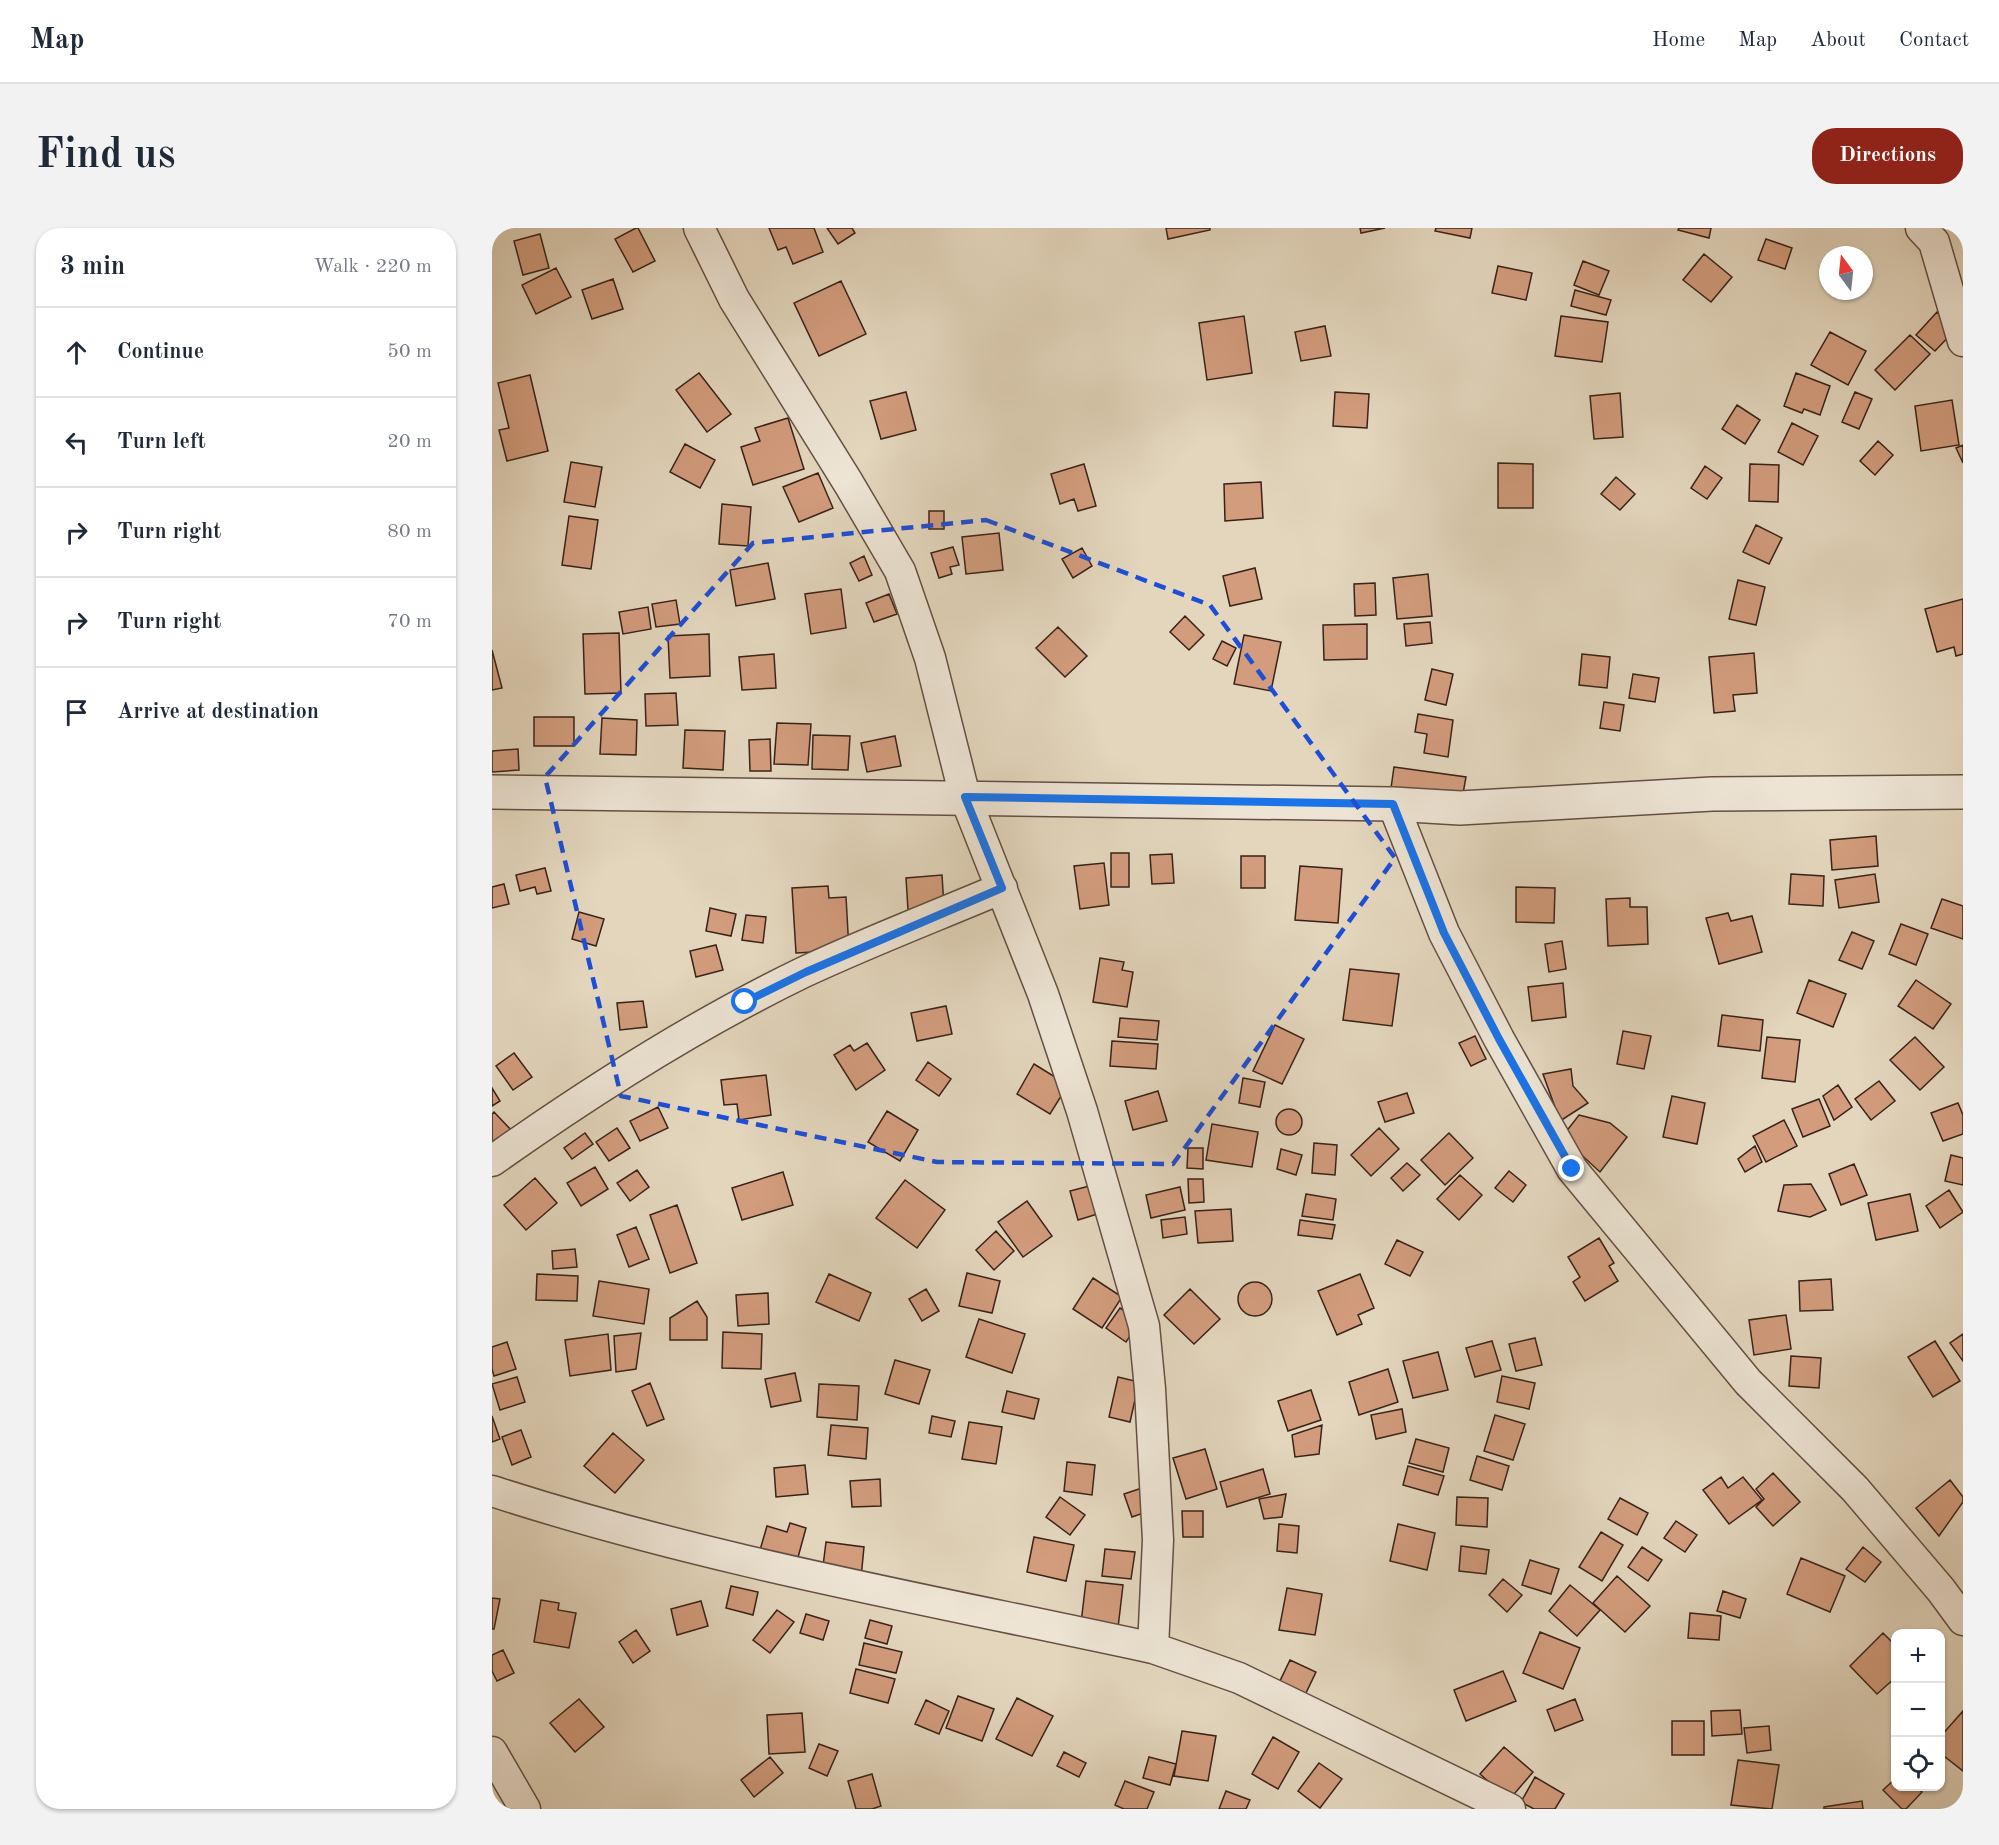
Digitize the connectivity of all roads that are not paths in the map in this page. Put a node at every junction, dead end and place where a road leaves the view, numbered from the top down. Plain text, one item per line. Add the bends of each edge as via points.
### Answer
1 (699, 228) edge
2 (1921, 228) edge
3 (1963, 341) edge
4 (492, 792) edge
5 (1963, 792) edge
6 (965, 797) junction
7 (1393, 804) junction
8 (1002, 888) junction
9 (492, 1161) edge
10 (492, 1491) edge
11 (1963, 1620) edge
12 (1153, 1648) junction
13 (492, 1752) edge
14 (525, 1809) edge
15 (1510, 1809) edge

1 - 6 street via 734,299 900,571 930,658
2 - 3 street via 1934,242
4 - 6 street
5 - 7 street via 1712,794 1460,808
6 - 7 street
6 - 8 street
7 - 11 street via 1444,933 1572,1169 1748,1382 1855,1489
8 - 9 street via 745,1002 565,1110
8 - 12 street via 1078,1100 1144,1326 1158,1540
10 - 12 street via 569,1516 796,1574
12 - 15 street via 1239,1678
13 - 14 street

